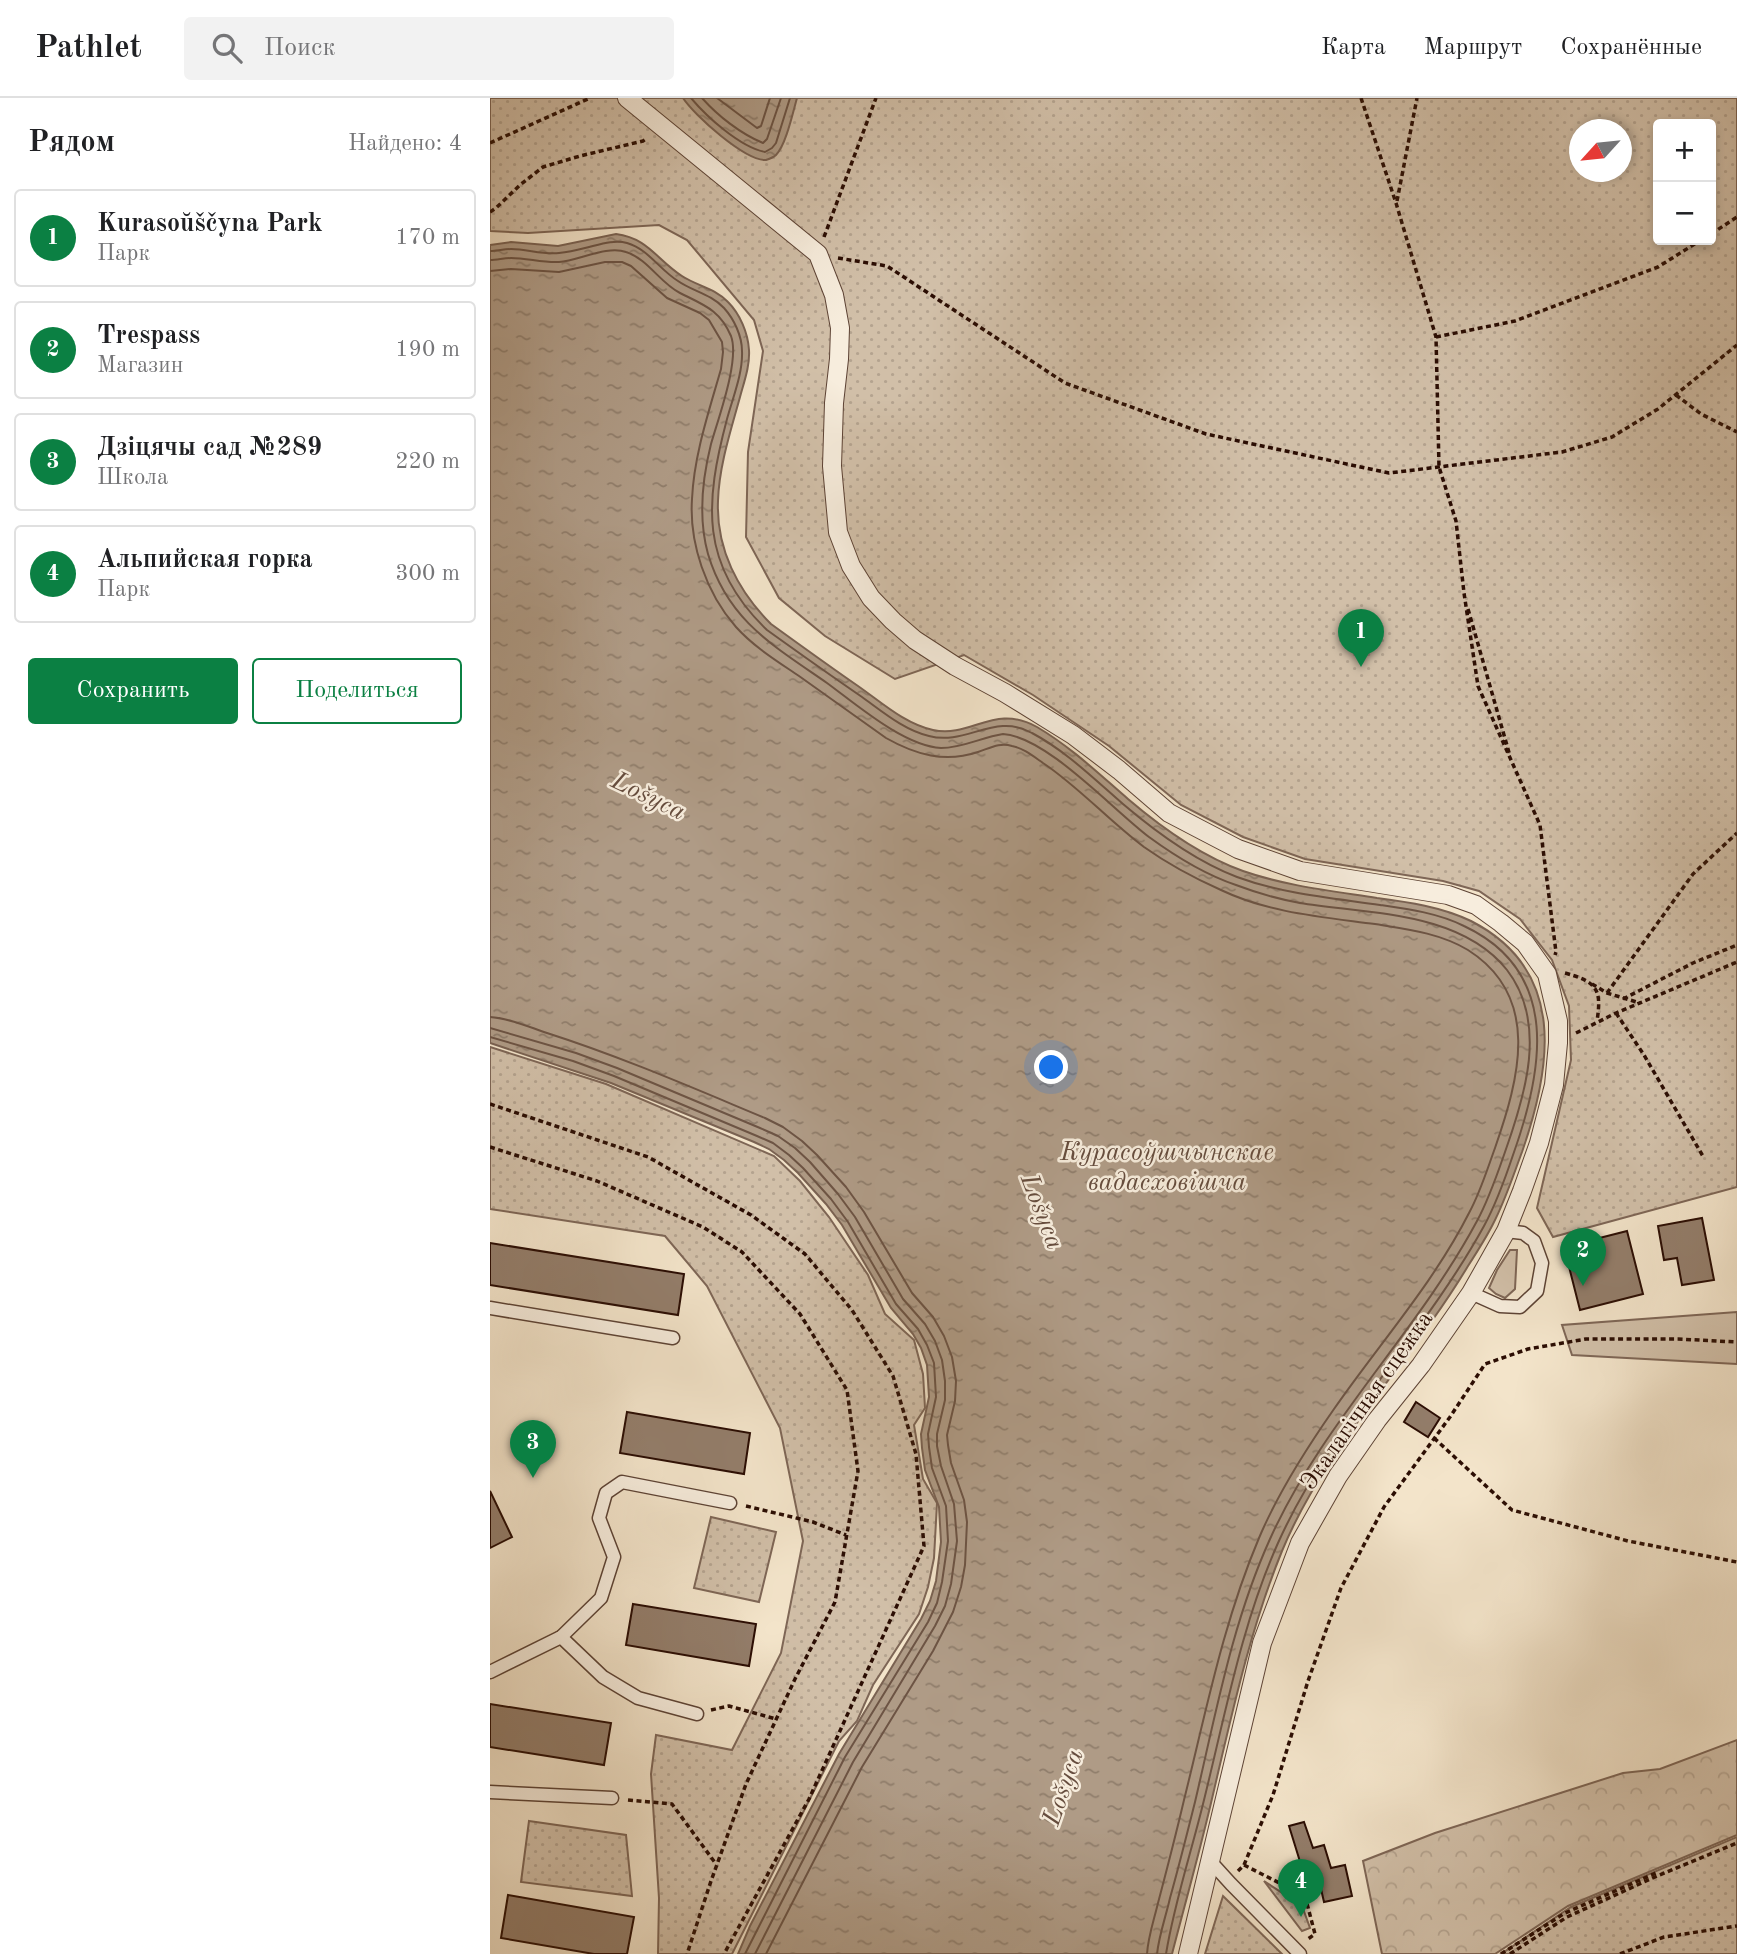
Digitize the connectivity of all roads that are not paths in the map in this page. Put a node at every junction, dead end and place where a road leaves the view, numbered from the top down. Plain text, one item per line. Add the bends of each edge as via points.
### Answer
1 (627, 98) edge
2 (1506, 1231) junction
3 (1471, 1293) junction
4 (490, 1308) edge
5 (673, 1338) dead end
6 (730, 1503) road end
7 (561, 1637) junction
8 (490, 1672) edge
9 (697, 1714) dead end
10 (490, 1792) edge
11 (612, 1798) road end
12 (1211, 1862) junction
13 (1303, 1948) edge
14 (1188, 1954) edge

1 - 2 street, Экалагічная сцежка via 818,254 834,295 840,328 832,466 838,532 851,566 892,621 955,666 1073,736 1169,813 1238,849 1300,871 1448,895 1476,905 1525,943 1546,974 1558,1021 1558,1043 1554,1085 1539,1143
2 - 3 street, Экалагічная сцежка
2 - 3 lane via 1523,1233 1534,1241 1542,1263 1537,1291 1520,1307 1500,1306
3 - 12 street, Экалагічная сцежка via 1338,1476 1300,1543 1262,1643
4 - 5 lane
6 - 7 lane via 622,1482 606,1493 599,1518 614,1557 601,1598
7 - 8 lane
7 - 9 lane via 603,1676 638,1698
10 - 11 lane
12 - 13 lane
12 - 14 street, Экалагічная сцежка

